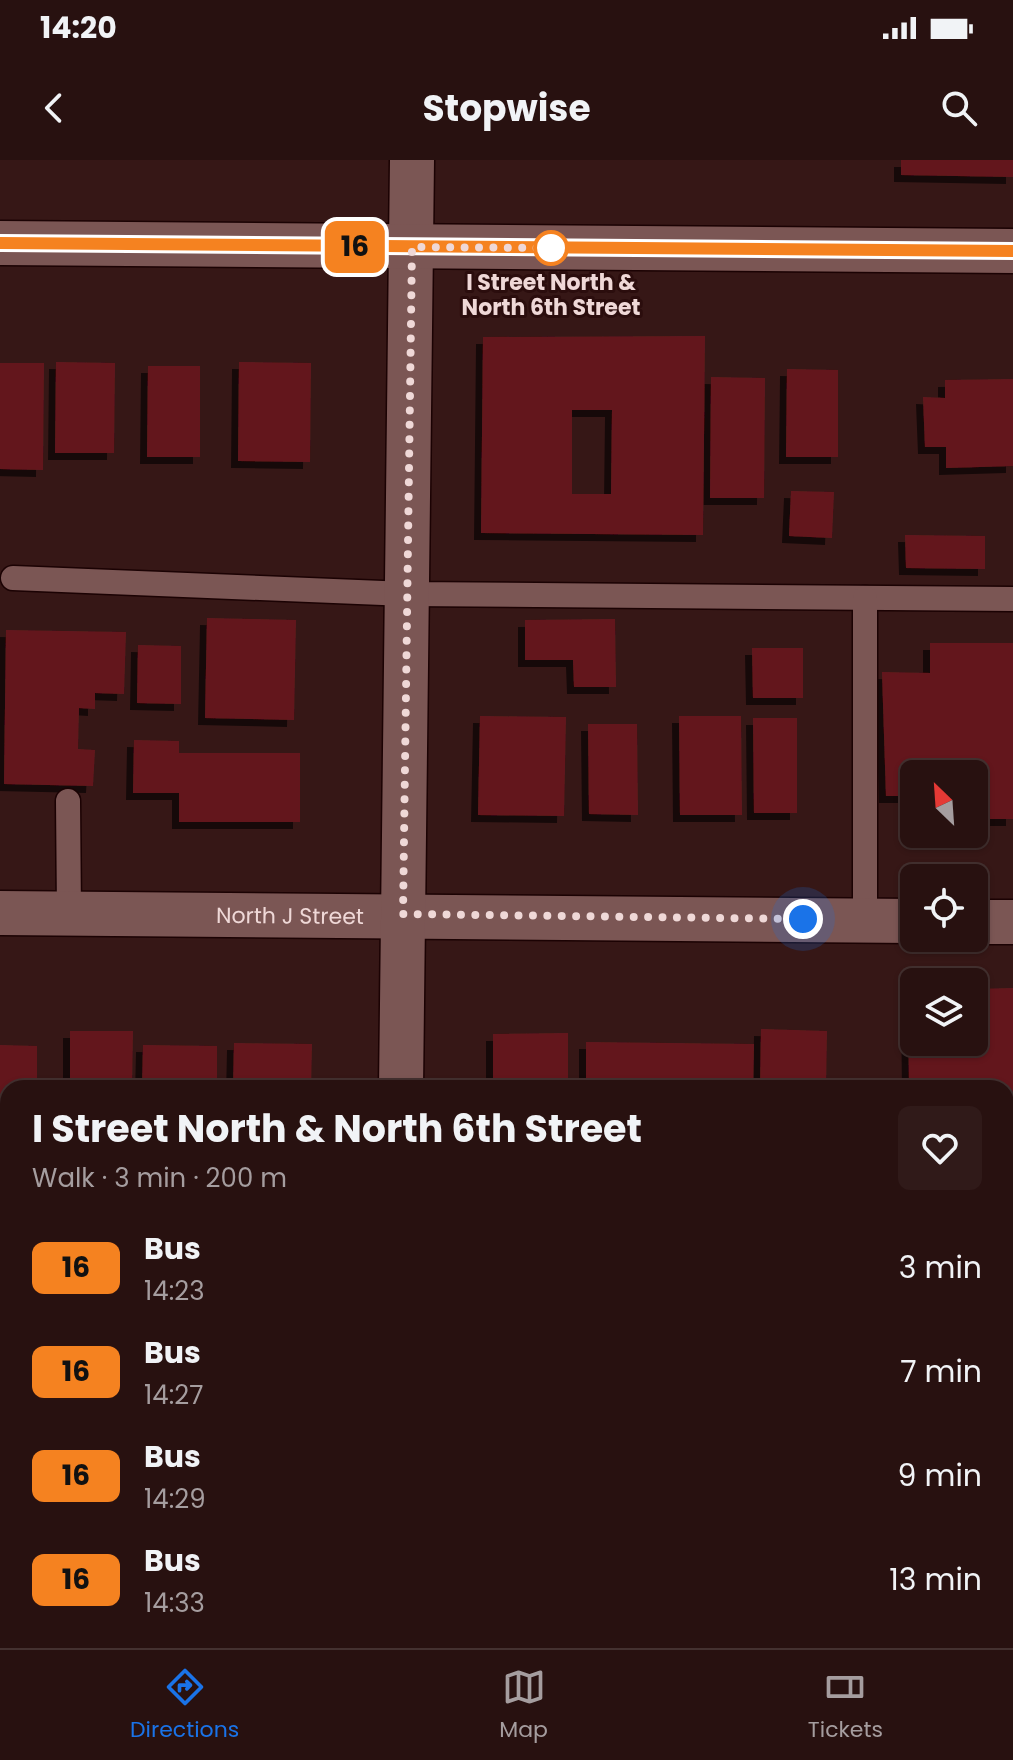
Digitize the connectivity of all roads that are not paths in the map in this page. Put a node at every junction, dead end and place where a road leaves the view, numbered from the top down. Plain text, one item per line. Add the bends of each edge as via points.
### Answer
1 (412, 160) edge
2 (0, 243) edge
3 (412, 247) junction
4 (1013, 251) edge
5 (13, 578) dead end
6 (407, 594) junction
7 (865, 598) junction
8 (1013, 599) edge
9 (68, 801) dead end
10 (0, 913) edge
11 (69, 913) junction
12 (403, 914) junction
13 (865, 920) junction
14 (900, 921) edge
15 (988, 922) edge
16 (1013, 922) edge
17 (401, 1080) edge

1 - 3 street
2 - 3 street
3 - 4 street
3 - 6 street
5 - 6 lane
6 - 7 lane
6 - 12 street
7 - 8 lane
7 - 13 lane
9 - 11 lane
10 - 11 street, North J Street
11 - 12 street, North J Street
12 - 13 street, North J Street
12 - 17 street
13 - 14 street, North J Street
15 - 16 street

